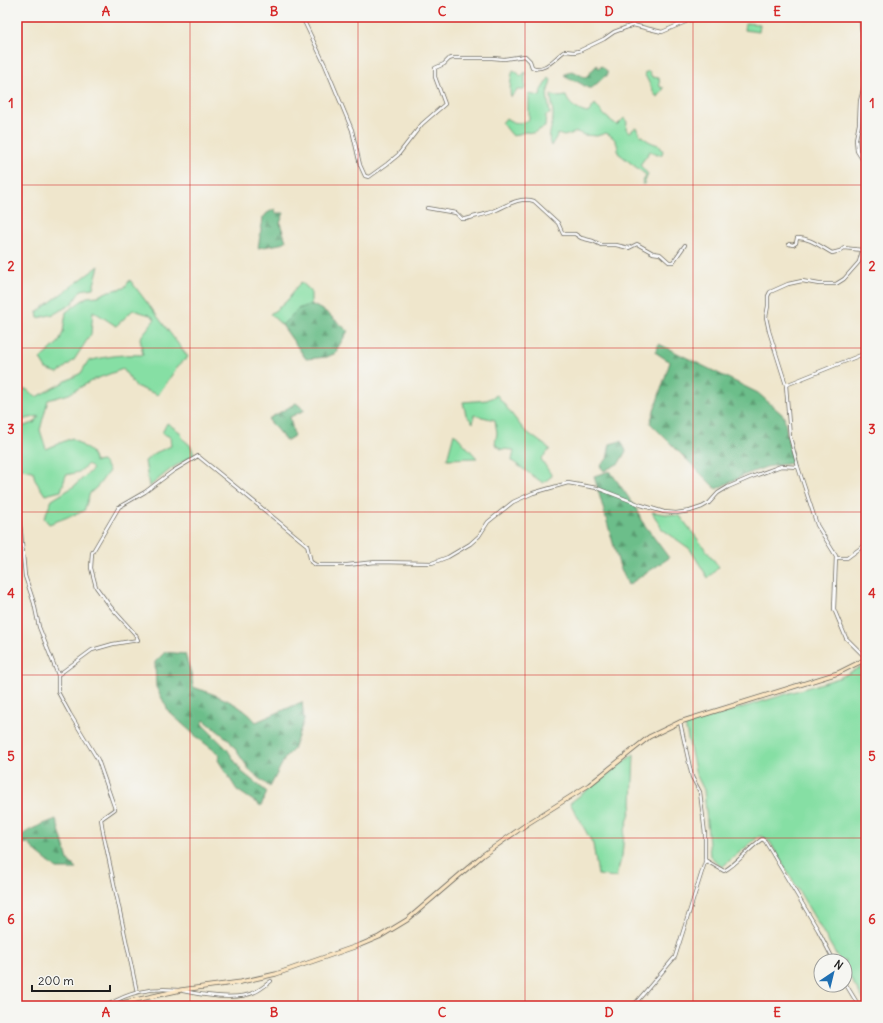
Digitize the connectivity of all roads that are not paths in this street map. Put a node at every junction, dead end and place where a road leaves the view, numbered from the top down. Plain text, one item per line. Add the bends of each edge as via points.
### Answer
1 (302, 17) edge
2 (697, 17) edge
3 (860, 17) edge
4 (865, 52) edge
5 (866, 161) edge
6 (427, 208) dead end
7 (866, 229) edge
8 (789, 244) dead end
9 (865, 244) edge
10 (685, 245) dead end
11 (862, 250) junction
12 (866, 353) edge
13 (786, 385) junction
14 (798, 466) junction
15 (17, 504) edge
16 (866, 544) edge
17 (836, 558) junction
18 (866, 658) edge
19 (58, 675) junction
20 (680, 722) junction
21 (705, 860) junction
22 (830, 953) edge
23 (271, 981) dead end
24 (181, 990) junction
25 (137, 992) junction
26 (851, 993) edge
27 (107, 1006) edge
28 (633, 1006) edge
29 (859, 1006) edge

1 - 2 street via 352,130 365,176 369,177 398,154 422,124 445,104 435,77 435,68 449,59 504,59 525,56 532,67 537,69 544,67 565,50 579,51 633,25 662,32
3 - 4 street
4 - 5 street via 865,82 856,139 857,151
6 - 10 street via 456,212 462,219 466,219 530,200 558,223 563,234 575,234 601,245 629,248 636,244 660,254 669,262 677,258
7 - 9 street
8 - 11 street via 793,245 797,238 801,238 832,253 844,248
9 - 11 street
11 - 13 street via 858,262 844,279 836,284 802,280 770,292 766,317
12 - 13 street
13 - 14 street via 790,437
14 - 17 street via 817,525
14 - 19 street via 781,466 749,478 728,487 702,507 676,513 641,505 598,488 568,483 513,502 488,522 470,544 432,563 316,565 310,562 307,545 198,456 146,492 119,507 92,553 91,568 96,587 138,640 92,650
15 - 19 street via 25,576 39,628
16 - 17 street via 847,558
17 - 18 street via 834,609 846,638
18 - 20 main road via 838,673
19 - 25 street via 58,692 98,760 115,809 101,819 102,832
20 - 21 street via 692,777 700,792
20 - 24 main road via 649,737 588,785 505,839 407,920 379,937 276,974 241,982
21 - 22 street via 724,871 752,846 762,840 765,841
21 - 28 street via 675,957
23 - 24 street via 255,992 243,996 197,994
24 - 25 street via 161,988
24 - 27 main road
25 - 27 street
26 - 29 street

